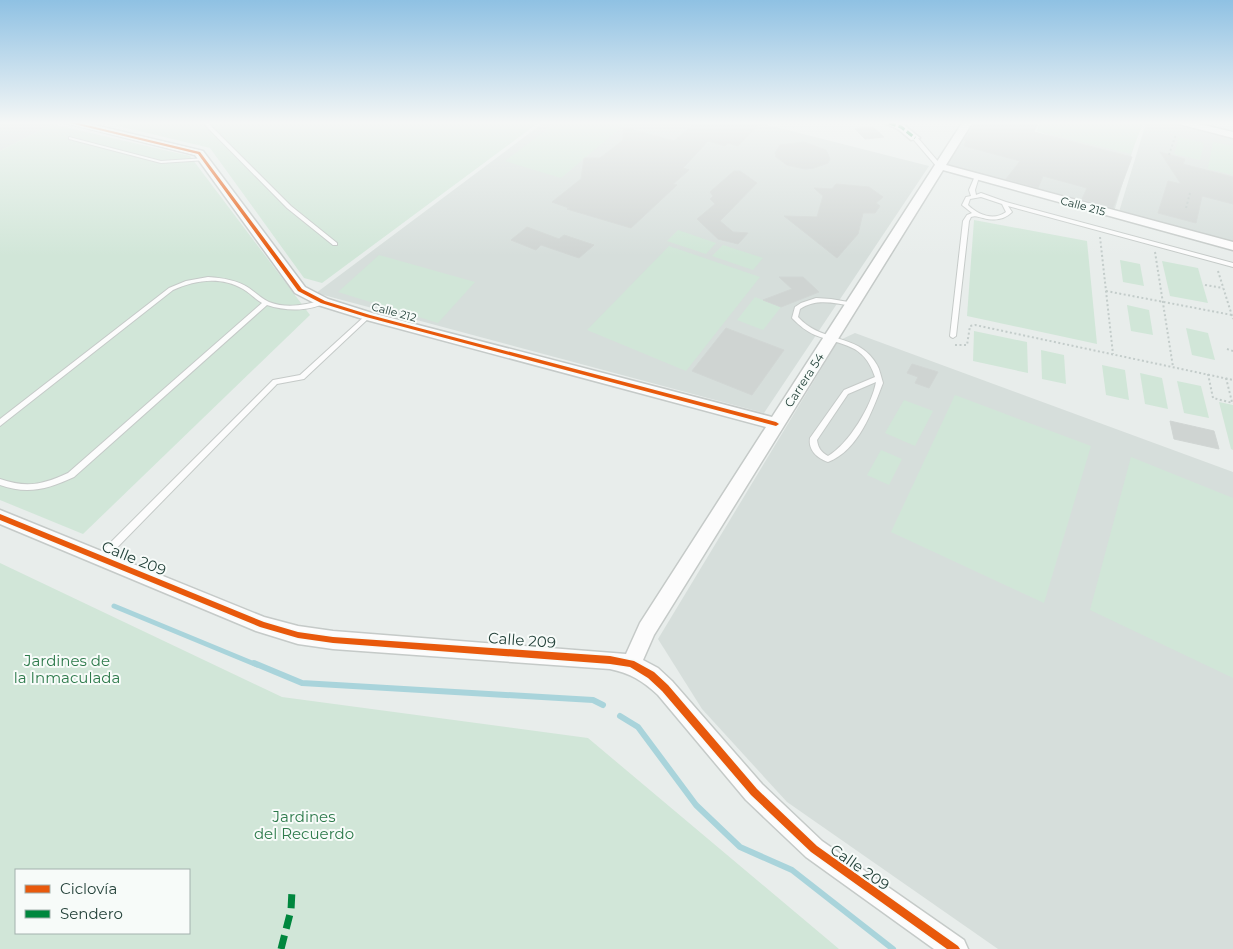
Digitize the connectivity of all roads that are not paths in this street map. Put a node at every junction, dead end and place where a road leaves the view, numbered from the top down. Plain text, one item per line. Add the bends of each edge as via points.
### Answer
1 (212, 167) edge
2 (249, 167) edge
3 (938, 167) edge
4 (943, 167) edge
5 (977, 177) junction
6 (974, 196) junction
7 (1004, 203) junction
8 (975, 214) junction
9 (335, 244) dead end
10 (1233, 246) edge
11 (1233, 265) edge
12 (323, 302) junction
13 (266, 303) junction
14 (852, 304) junction
15 (368, 316) junction
16 (953, 336) road end
17 (831, 337) junction
18 (879, 378) junction
19 (0, 423) edge
20 (776, 424) junction
21 (0, 482) edge
22 (0, 517) edge
23 (101, 558) junction
24 (631, 664) junction
25 (955, 949) edge

1 - 12 street, Calle 212 via 300,290
2 - 9 lane via 289,207
3 - 14 street, Carrera 54
4 - 5 street, Calle 215
5 - 6 lane via 972,190
5 - 10 street, Calle 215
6 - 7 lane via 990,197
6 - 8 lane via 968,198 965,206
7 - 8 lane via 1008,212 1000,218
7 - 11 lane
8 - 16 lane via 966,218
12 - 13 lane via 299,308
12 - 15 street, Calle 212
13 - 19 lane via 232,282 186,282 171,289
13 - 21 lane via 71,475 34,489
14 - 17 street, Carrera 54
14 - 17 lane via 815,300 797,308 795,318 799,323
15 - 20 street, Calle 212
15 - 23 lane via 302,377 274,382
17 - 18 lane via 854,344 878,372
17 - 20 street, Carrera 54
18 - 18 lane via 874,400 863,423 842,451 828,459 818,454 813,440 840,398 853,388
20 - 24 street, Carrera 54 via 647,629
22 - 23 street, Calle 209
23 - 24 street, Calle 209 via 263,625 298,635 552,654
24 - 25 street, Calle 209 via 651,675 665,688 754,792 814,850

